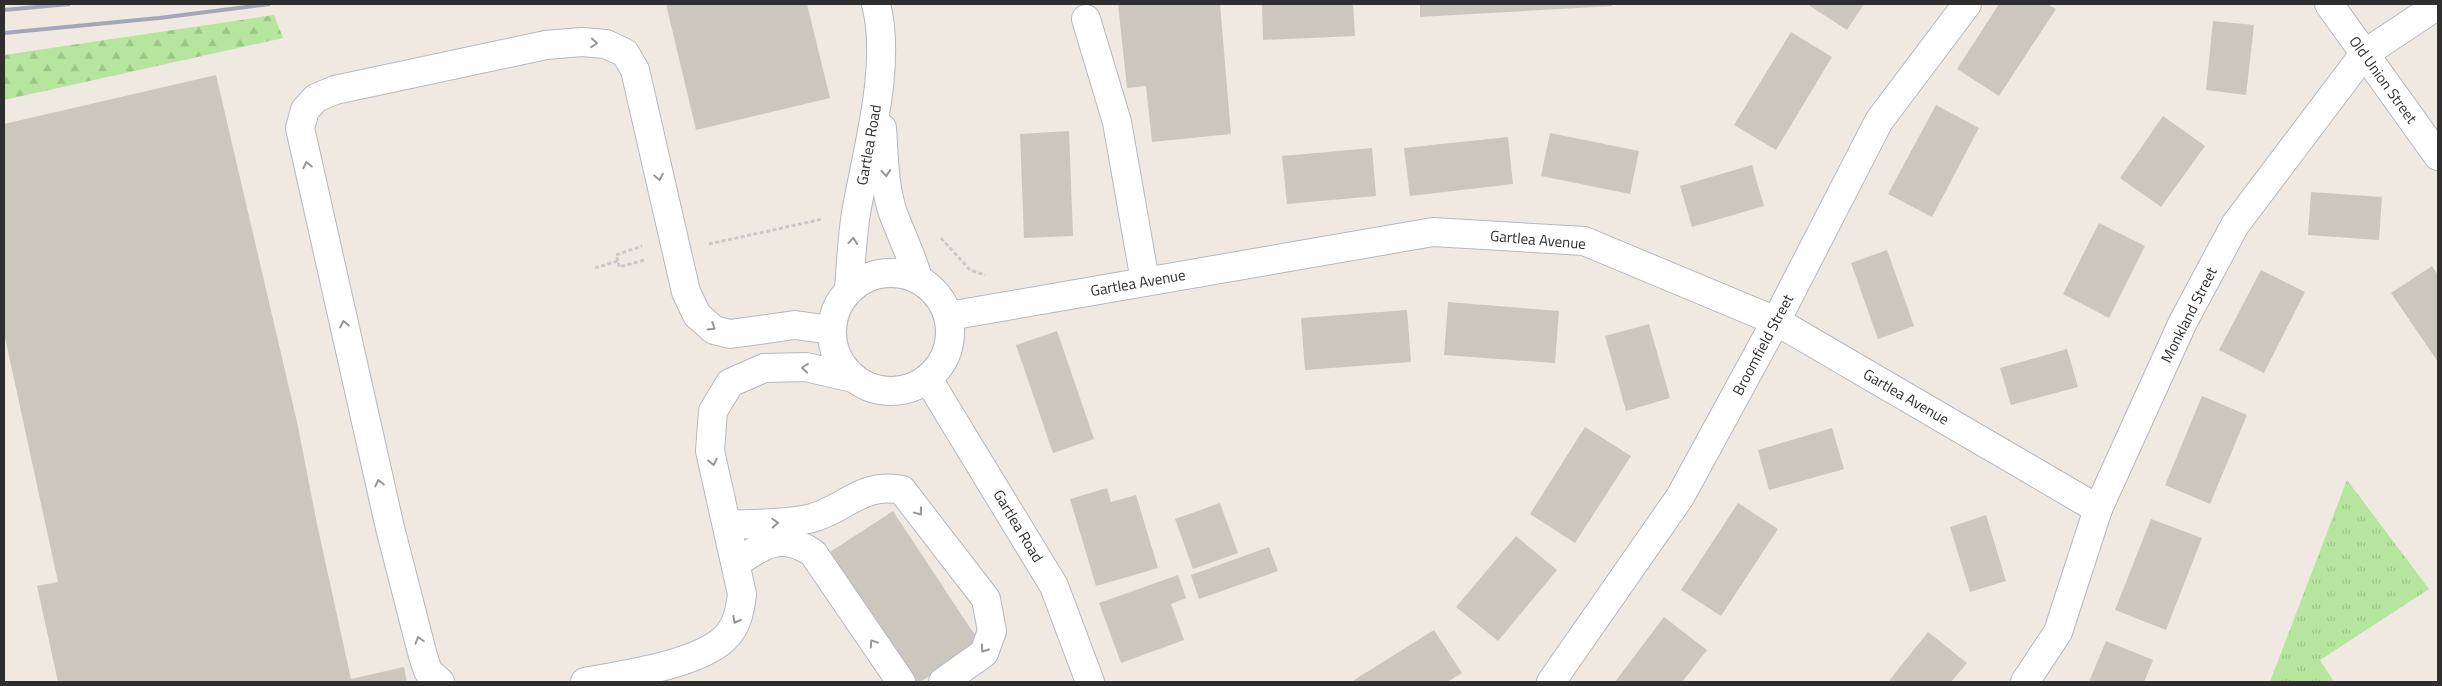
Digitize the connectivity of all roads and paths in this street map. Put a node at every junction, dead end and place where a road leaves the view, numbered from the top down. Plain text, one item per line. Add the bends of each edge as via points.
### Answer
1 (876, 4) edge
2 (1967, 4) edge
3 (2329, 4) edge
4 (2438, 5) edge
5 (1086, 18) dead end
6 (2364, 54) junction
7 (878, 89) junction
8 (2438, 156) edge
9 (653, 258) dead end
10 (595, 268) dead end
11 (918, 279) junction
12 (1145, 281) junction
13 (849, 289) junction
14 (948, 316) junction
15 (1776, 322) junction
16 (831, 330) junction
17 (853, 378) junction
18 (928, 379) junction
19 (2098, 509) junction
20 (727, 525) junction
21 (736, 563) junction
22 (440, 682) edge
23 (585, 682) edge
24 (901, 682) edge
25 (942, 682) edge
26 (1090, 682) edge
27 (1552, 682) edge
28 (2025, 682) edge

1 - 7 street, Gartlea Road via 879,14
2 - 15 street, Broomfield Street via 1880,121
3 - 6 street, Old Union Street
4 - 6 street, Monkland Street
5 - 12 street via 1118,122
6 - 8 street, Old Union Street
6 - 19 street, Monkland Street via 2235,226 2183,322
7 -> 11 street, Gartlea Road via 889,194
13 -> 7 street, Gartlea Road via 856,214
9 - 10 path via 619,267 618,261
11 - 13 street, Gartlea Road via 893,272 868,276
11 - 14 street, Gartlea Road via 935,292
12 - 14 street, Gartlea Avenue
12 - 15 street, Gartlea Avenue via 1433,232 1584,241
13 - 16 street, Gartlea Road via 835,309
14 - 18 street, Gartlea Road via 950,340 946,354
15 - 19 street, Gartlea Avenue
15 - 27 street, Broomfield Street via 1680,497
16 - 17 street, Gartlea Road via 835,355
22 -> 16 street via 428,670 416,630 374,463 311,184 300,128 304,110 316,98 335,90 546,45 606,44 625,53 635,70 686,292 697,315 714,330 730,334 795,325
17 - 18 street, Gartlea Road via 874,390 895,392
17 -> 20 street via 806,367 764,368 730,383 713,411 710,451
18 - 26 street, Gartlea Road via 1054,586
19 - 28 street, Monkland Street via 2058,632
20 - 21 street
20 -> 25 street via 794,522 814,517 871,490 887,487 902,490 986,599 992,631 984,653
21 -> 23 street via 742,594 740,616 724,640 697,655
24 -> 21 street via 813,553 801,545 775,542 761,545

